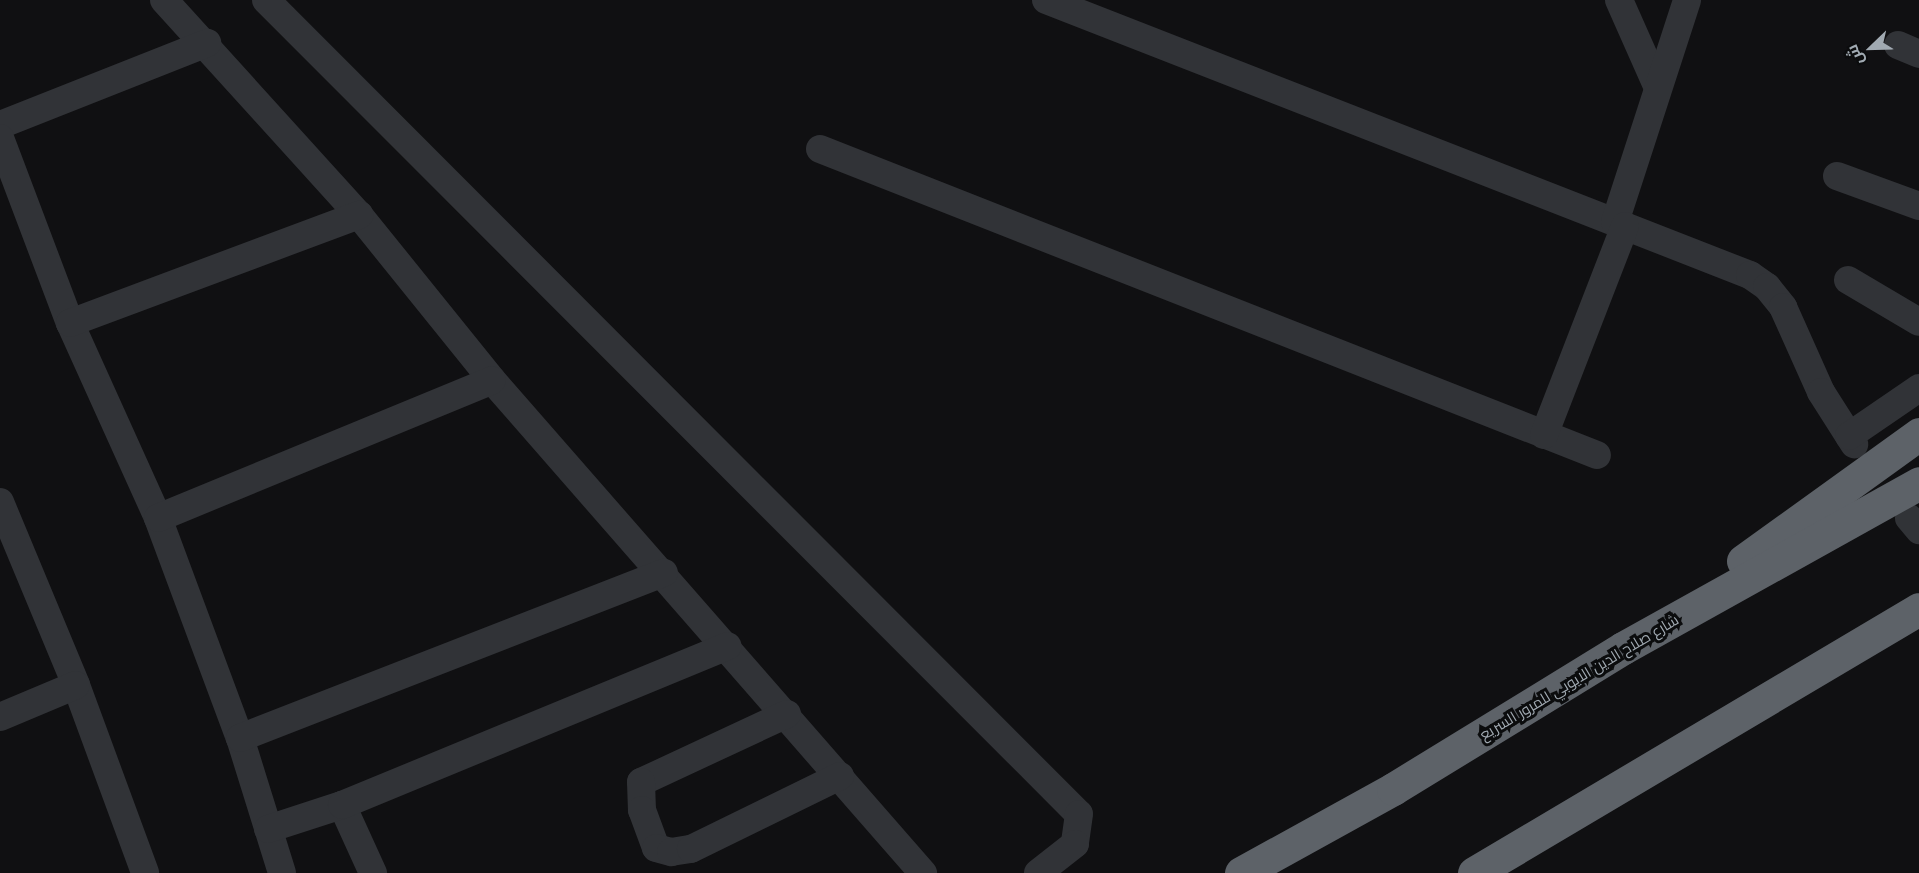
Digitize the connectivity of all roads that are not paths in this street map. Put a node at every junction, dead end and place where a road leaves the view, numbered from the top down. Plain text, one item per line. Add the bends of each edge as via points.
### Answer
1 (164, 0) edge
2 (266, 0) edge
3 (1046, 0) edge
4 (1619, 0) edge
5 (1687, 0) edge
6 (207, 43) junction
7 (1658, 88) junction
8 (0, 125) edge
9 (0, 138) edge
10 (820, 149) dead end
11 (1837, 176) dead end
12 (1919, 206) edge
13 (359, 215) junction
14 (1620, 224) junction
15 (1848, 280) dead end
16 (1919, 322) edge
17 (70, 323) junction
18 (492, 380) junction
19 (1919, 388) edge
20 (1919, 434) edge
21 (1544, 435) junction
22 (1597, 455) dead end
23 (1919, 483) edge
24 (0, 502) edge
25 (158, 518) junction
26 (664, 573) junction
27 (1919, 609) edge
28 (1919, 622) edge
29 (728, 646) junction
30 (1623, 648) junction
31 (1850, 652) junction
32 (76, 685) junction
33 (787, 714) junction
34 (0, 717) edge
35 (240, 738) junction
36 (840, 776) junction
37 (342, 805) junction
38 (268, 829) junction
39 (145, 873) edge
40 (282, 873) edge
41 (373, 873) edge
42 (923, 873) edge
43 (1038, 873) edge
44 (1241, 873) edge
45 (1474, 873) edge

1 - 6 street
2 - 43 street via 1079,814 1075,844
3 - 14 street
4 - 7 street
5 - 7 street
6 - 8 street
6 - 13 street
7 - 14 street
9 - 17 street
10 - 21 street
11 - 12 street
13 - 17 street
13 - 18 street
14 - 19 street via 1750,275 1767,287 1783,307 1821,392 1852,440
14 - 21 street
15 - 16 street
17 - 25 street
18 - 25 street
18 - 26 street
20 - 30 highway
21 - 22 street
23 - 30 highway, شارع صلاح الدين الايوبي للمرور السريع
24 - 32 street
25 - 35 street
26 - 29 street
26 - 35 street
27 - 31 highway
28 - 31 highway
29 - 33 street
29 - 37 street
30 - 44 highway, شارع صلاح الدين الايوبي للمرور السريع via 1393,789
31 - 45 highway
32 - 34 street
32 - 39 street
33 - 36 street
33 - 36 street via 641,782 642,810 656,848 671,852 691,849
35 - 38 street
36 - 42 street
37 - 38 street
37 - 41 street
38 - 40 street

